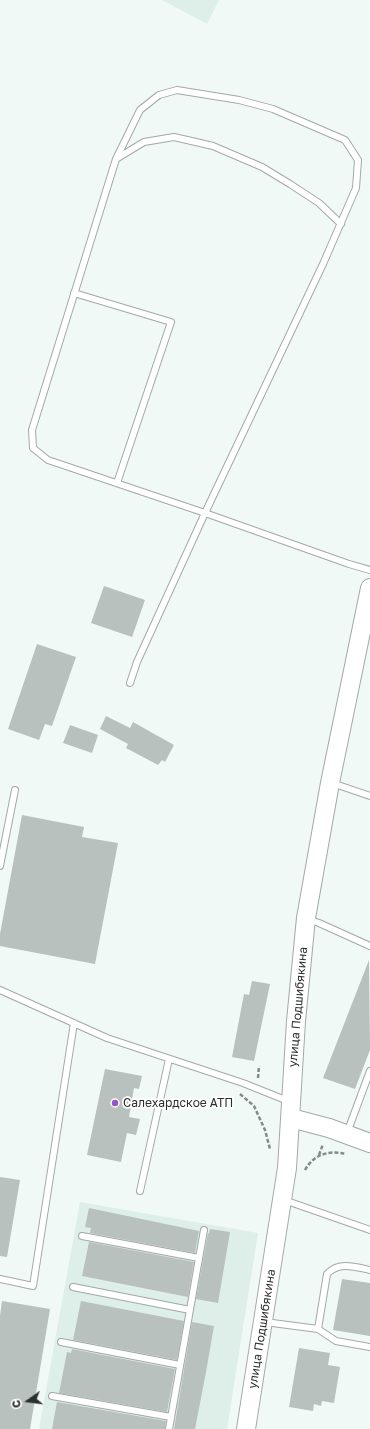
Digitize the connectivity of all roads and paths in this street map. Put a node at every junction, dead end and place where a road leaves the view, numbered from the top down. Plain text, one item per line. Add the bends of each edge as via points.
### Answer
1 (116, 159) junction
2 (341, 224) junction
3 (74, 293) junction
4 (117, 483) junction
5 (205, 513) junction
6 (370, 570) edge
7 (370, 588) edge
8 (130, 683) dead end
9 (330, 783) junction
10 (15, 790) dead end
11 (370, 796) edge
12 (0, 866) edge
13 (306, 918) junction
14 (370, 946) edge
15 (0, 990) edge
16 (74, 1023) junction
17 (169, 1059) junction
18 (370, 1071) edge
19 (237, 1092) dead end
20 (291, 1110) junction
21 (346, 1134) junction
22 (370, 1143) edge
23 (270, 1149) dead end
24 (349, 1154) dead end
25 (303, 1172) dead end
26 (140, 1191) dead end
27 (283, 1199) junction
28 (204, 1230) dead end
29 (370, 1230) edge
30 (82, 1236) dead end
31 (199, 1258) junction
32 (370, 1270) edge
33 (0, 1279) edge
34 (73, 1287) dead end
35 (190, 1310) junction
36 (263, 1322) junction
37 (318, 1329) junction
38 (61, 1342) dead end
39 (370, 1347) edge
40 (180, 1365) junction
41 (52, 1396) dead end
42 (171, 1417) junction
43 (169, 1429) edge
44 (246, 1429) edge

1 - 2 lane via 144,142 174,137 213,146 290,184 319,203
1 - 2 lane via 140,110 159,95 177,90 239,100 273,109 345,140 358,160 356,188
1 - 3 lane
2 - 5 lane
3 - 4 lane via 32,430 33,448 48,460
3 - 4 lane via 171,322
4 - 5 lane
5 - 6 lane
5 - 8 lane via 137,662
7 - 9 main road, улица Подшибякина
9 - 11 lane
9 - 13 main road, улица Подшибякина
10 - 12 lane
13 - 14 lane
13 - 20 main road, улица Подшибякина
15 - 16 lane
16 - 17 lane via 107,1038
16 - 33 lane via 33,1286
17 - 20 lane via 243,1083
17 - 26 lane
18 - 21 lane
19 - 23 path via 254,1106
20 - 21 main road
20 - 27 main road, улица Подшибякина
21 - 22 main road
24 - 25 path via 337,1152 319,1155
27 - 29 lane
27 - 36 main road, улица Подшибякина
28 - 31 lane
30 - 31 lane
31 - 35 lane
32 - 37 lane via 344,1266 331,1269 327,1274
34 - 35 lane
35 - 40 lane
36 - 37 lane
36 - 44 main road, улица Подшибякина
37 - 39 lane via 336,1341
38 - 40 lane
40 - 42 lane
41 - 42 lane
42 - 43 lane

